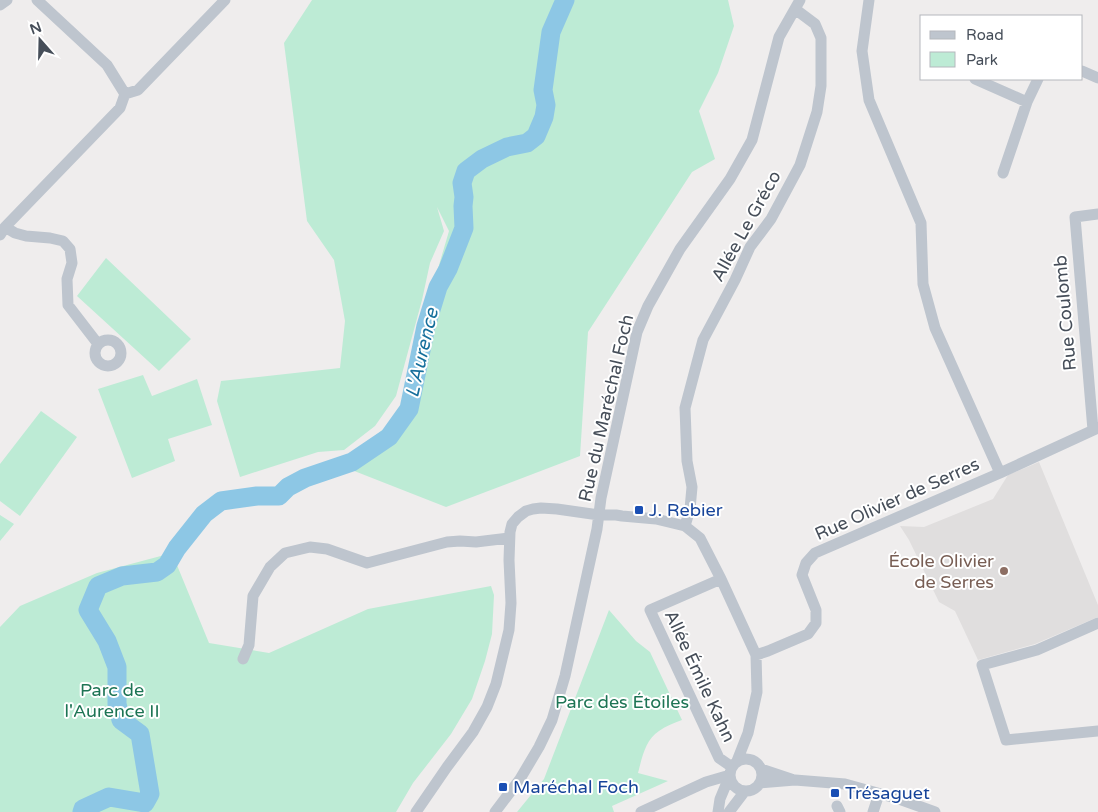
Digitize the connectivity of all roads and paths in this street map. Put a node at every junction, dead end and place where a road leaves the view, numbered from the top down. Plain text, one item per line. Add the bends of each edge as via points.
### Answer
1 (7, 0) edge
2 (37, 0) edge
3 (225, 0) edge
4 (869, 0) edge
5 (0, 5) edge
6 (798, 5) edge
7 (1083, 71) edge
8 (1098, 78) edge
9 (977, 80) edge
10 (1038, 80) edge
11 (125, 94) junction
12 (1027, 102) junction
13 (1003, 173) dead end
14 (1098, 214) edge
15 (2, 231) edge
16 (98, 344) dead end
17 (1095, 429) edge
18 (1000, 473) junction
19 (599, 515) junction
20 (685, 526) junction
21 (509, 538) junction
22 (721, 579) junction
23 (1098, 623) edge
24 (756, 655) junction
25 (243, 659) dead end
26 (1098, 730) edge
27 (748, 733) junction
28 (757, 764) junction
29 (733, 768) junction
30 (795, 780) junction
31 (760, 783) junction
32 (745, 791) junction
33 (879, 794) junction
34 (416, 812) edge
35 (495, 812) edge
36 (641, 812) edge
37 (718, 812) edge
38 (729, 812) edge
39 (873, 812) edge
40 (935, 812) edge

1 - 5 street
2 - 11 street via 107,66
3 - 11 street via 138,90
4 - 18 street via 862,51 869,100 921,223 922,284 934,328
6 - 19 street, Rue du Maréchal Foch via 779,37 752,140 730,179 680,249 637,332
6 - 20 street, Allée Le Gréco via 815,24 821,38 821,86 817,112 800,165 772,219 750,247 702,340 685,408 687,461 692,487
7 - 8 street
9 - 12 street
10 - 12 street
11 - 15 street via 120,108
12 - 13 street
14 - 17 street, Rue Coulomb via 1075,217
15 - 16 street via 63,241 70,248 72,263 68,305
17 - 18 street, Rue Olivier de Serres
18 - 24 street, Rue Olivier de Serres via 815,553 806,563 802,576 816,610 816,623 808,634
19 - 20 street via 656,518
19 - 21 street via 533,509 512,524
19 - 35 street, Rue du Maréchal Foch via 565,676 552,720 527,768
20 - 22 street via 700,538
21 - 25 street via 448,542 367,563 327,548 310,547 285,553 270,567 252,596 249,645
21 - 34 street via 509,630 496,684 473,732
22 - 24 street
22 - 29 street, Allée Émile Kahn via 650,610 719,758
23 - 26 street via 1037,650 982,665 1006,740
24 - 27 street via 757,692
27 - 28 street
27 - 29 street
28 - 29 street via 745,758
28 - 30 street
28 - 31 street via 762,776
29 - 32 street via 732,783
29 - 36 street
29 - 37 street
30 - 31 street
30 - 33 street via 845,784
31 - 32 street via 753,790
32 - 38 street
33 - 39 street
33 - 40 street

